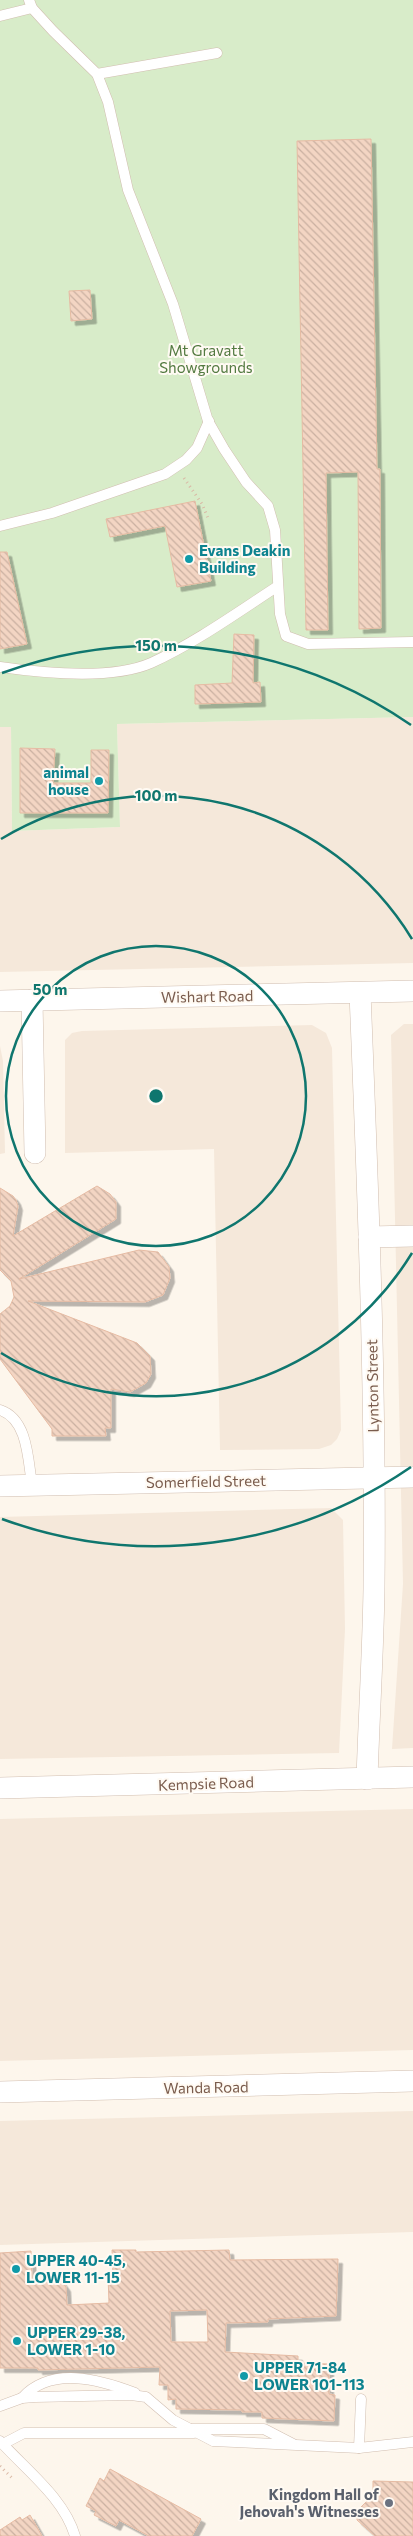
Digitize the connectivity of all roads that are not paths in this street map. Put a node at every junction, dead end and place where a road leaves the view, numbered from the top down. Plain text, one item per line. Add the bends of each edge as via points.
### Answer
1 (30, 4) edge
2 (0, 16) edge
3 (217, 53) dead end
4 (97, 74) junction
5 (209, 422) junction
6 (0, 526) edge
7 (278, 586) junction
8 (413, 642) edge
9 (0, 667) edge
10 (413, 991) edge
11 (360, 992) junction
12 (32, 1000) junction
13 (0, 1001) edge
14 (35, 1153) dead end
15 (413, 1236) edge
16 (369, 1237) junction
17 (0, 1410) edge
18 (413, 1477) edge
19 (373, 1478) junction
20 (32, 1485) junction
21 (0, 1486) edge
22 (413, 1778) edge
23 (367, 1779) junction
24 (0, 1788) edge
25 (413, 2081) edge
26 (0, 2092) edge
27 (22, 2398) junction
28 (146, 2398) junction
29 (361, 2399) dead end
30 (0, 2406) edge
31 (191, 2431) junction
32 (413, 2442) edge
33 (1, 2443) edge
34 (359, 2448) junction
35 (75, 2536) edge

1 - 2 lane
1 - 4 lane
3 - 4 lane
4 - 5 lane via 108,102 128,190 173,304
5 - 6 lane via 197,448 165,474 52,513
5 - 7 lane via 246,482 268,506 275,530
7 - 8 lane via 286,636 308,644
7 - 9 lane via 233,616 150,663 114,671 46,674
10 - 11 street, Wishart Road
11 - 12 street, Wishart Road
11 - 16 street, Lynton Street
12 - 13 street, Wishart Road
12 - 14 street
15 - 16 street
16 - 19 street, Lynton Street
17 - 20 lane via 11,1413 20,1428 27,1448
18 - 19 street, Somerfield Street
19 - 20 street, Somerfield Street
19 - 23 street, Lynton Street via 374,1590
20 - 21 street, Somerfield Street
22 - 23 street, Kempsie Road
23 - 24 street, Kempsie Road
25 - 26 street, Wanda Road
27 - 28 lane via 131,2395
27 - 28 lane via 32,2387 49,2379 83,2378 119,2386
27 - 30 lane
28 - 31 lane
29 - 34 lane
31 - 33 lane via 24,2433
31 - 34 lane via 264,2429 294,2445
32 - 34 lane
33 - 35 lane via 62,2509

